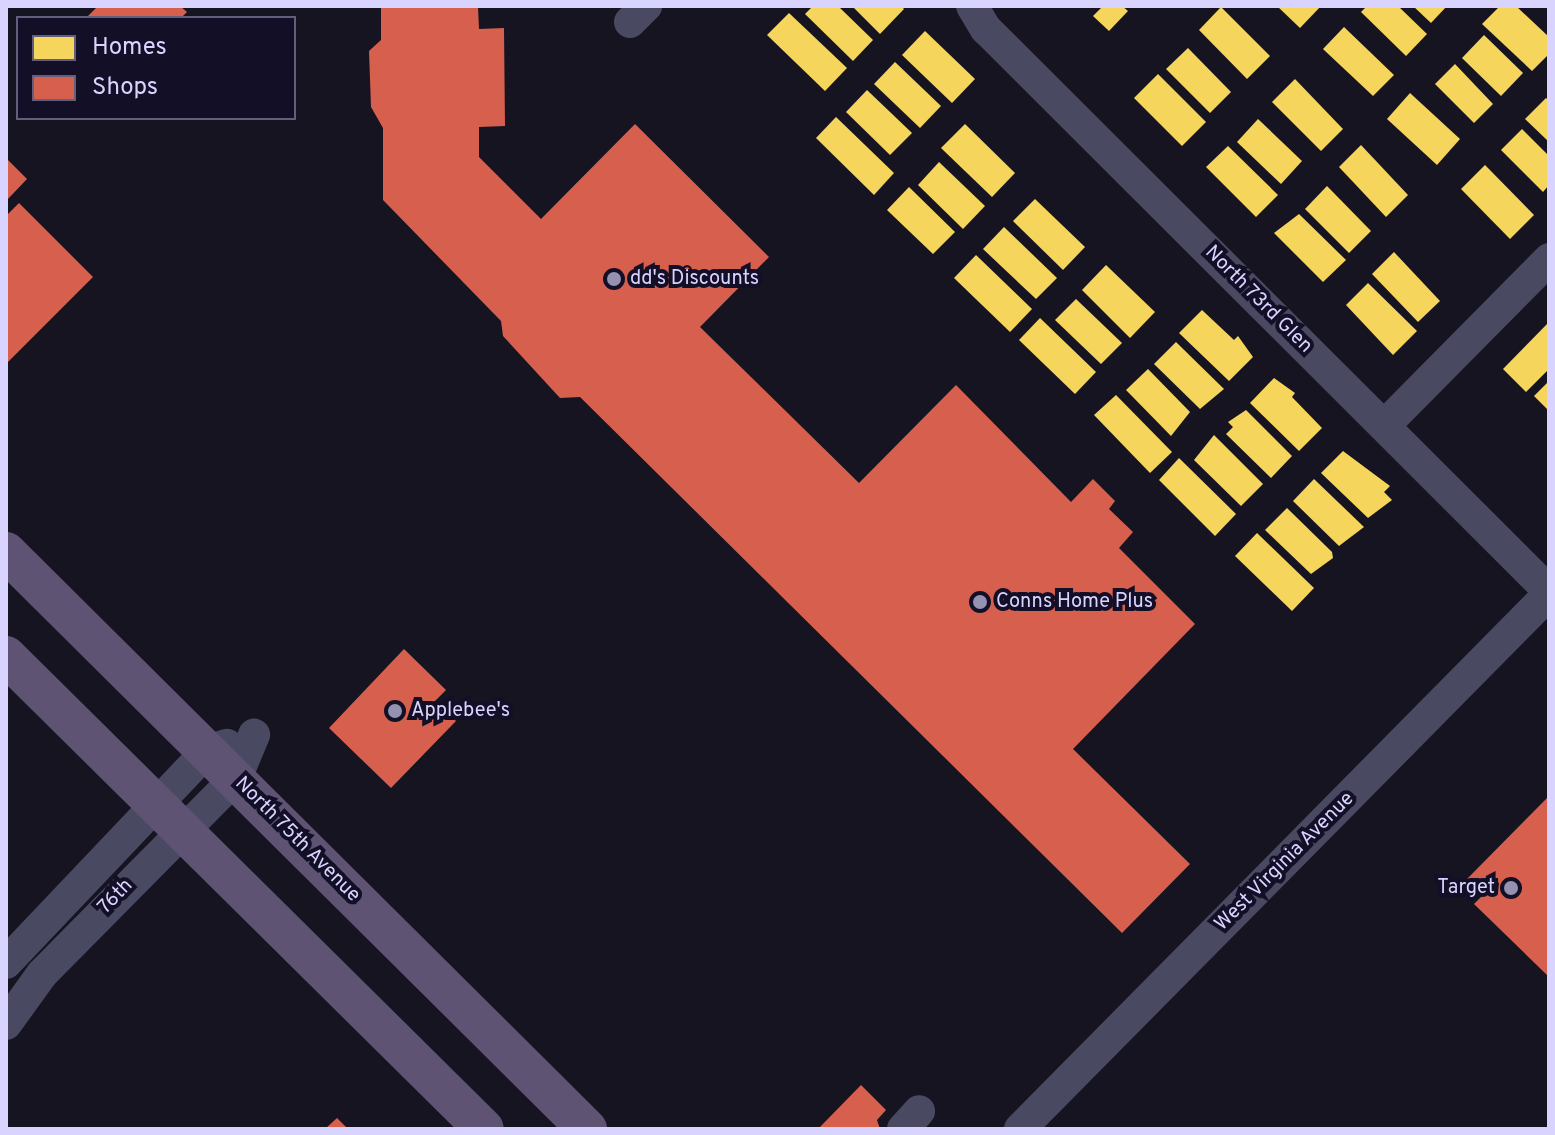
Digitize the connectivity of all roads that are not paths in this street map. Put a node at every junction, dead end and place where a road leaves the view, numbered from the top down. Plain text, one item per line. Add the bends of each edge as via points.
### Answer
1 (972, 6) edge
2 (1549, 259) edge
3 (1384, 426) junction
4 (6, 552) edge
5 (1549, 592) edge
6 (6, 656) edge
7 (222, 765) junction
8 (169, 817) junction
9 (6, 963) edge
10 (6, 1024) edge
11 (484, 1129) edge
12 (587, 1129) edge
13 (1020, 1129) edge

1 - 3 street, North 73rd Glen via 986,29
2 - 3 street
3 - 5 street, North 73rd Glen
4 - 7 main road, North 75th Avenue
5 - 13 street, West Virginia Avenue
6 - 8 main road
7 - 8 street, 76th
7 - 12 main road, North 75th Avenue
8 - 9 street, 76th
8 - 10 street, 76th
8 - 11 main road

